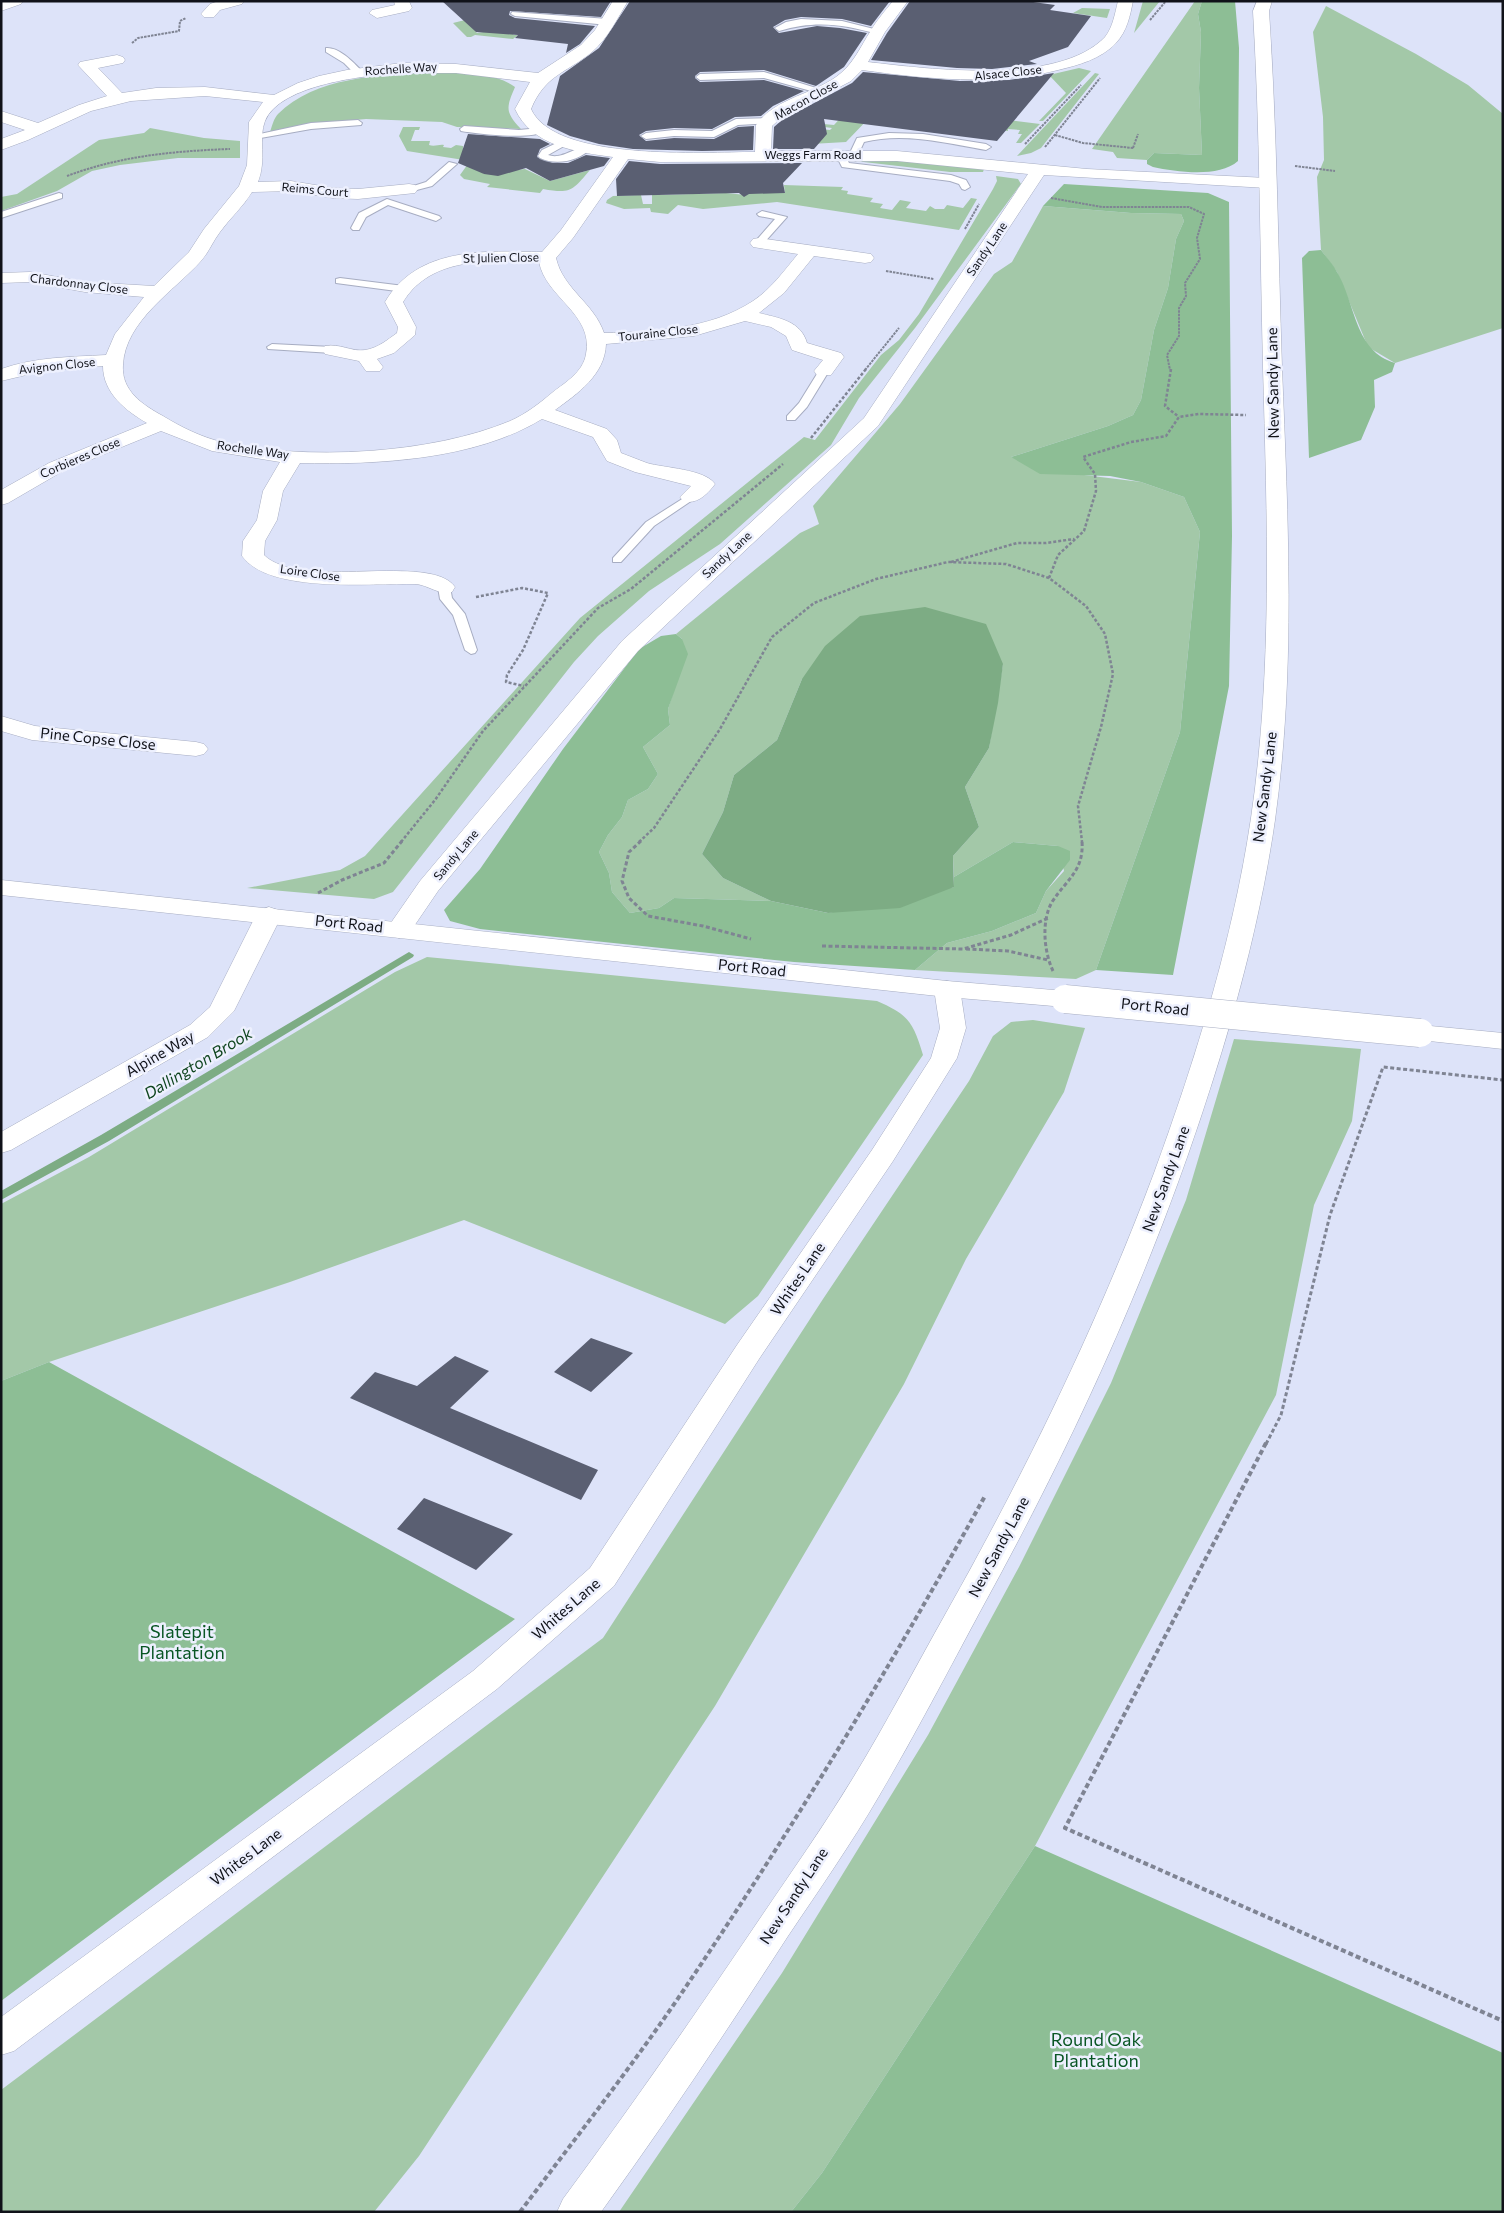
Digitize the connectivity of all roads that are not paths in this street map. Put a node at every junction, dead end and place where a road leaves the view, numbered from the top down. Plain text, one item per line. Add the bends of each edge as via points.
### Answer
1 (15, 1) edge
2 (237, 1) edge
3 (401, 1) edge
4 (621, 1) edge
5 (901, 1) edge
6 (1126, 1) edge
7 (1265, 1) edge
8 (1, 7) edge
9 (377, 13) dead end
10 (209, 14) road end
11 (516, 14) dead end
12 (608, 22) junction
13 (779, 28) dead end
14 (878, 31) junction
15 (329, 50) dead end
16 (117, 60) road end
17 (858, 65) junction
18 (358, 72) junction
19 (700, 77) dead end
20 (539, 78) junction
21 (822, 91) junction
22 (120, 100) junction
23 (277, 100) junction
24 (1, 116) edge
25 (768, 121) junction
26 (358, 122) dead end
27 (39, 129) junction
28 (464, 129) dead end
29 (540, 131) junction
30 (646, 136) dead end
31 (568, 141) junction
32 (254, 142) junction
33 (1, 145) edge
34 (986, 147) dead end
35 (588, 148) junction
36 (623, 155) junction
37 (848, 155) junction
38 (763, 156) junction
39 (452, 164) dead end
40 (1034, 164) junction
41 (1267, 174) junction
42 (247, 187) junction
43 (965, 187) dead end
44 (409, 189) joint
45 (58, 196) dead end
46 (386, 200) junction
47 (762, 214) dead end
48 (1, 215) edge
49 (436, 218) dead end
50 (356, 228) dead end
51 (759, 243) joint
52 (810, 250) junction
53 (547, 257) junction
54 (865, 258) road end
55 (1, 278) edge
56 (340, 281) dead end
57 (404, 289) junction
58 (157, 292) junction
59 (744, 315) junction
60 (598, 339) junction
61 (272, 347) dead end
62 (332, 350) joint
63 (113, 360) junction
64 (824, 371) joint
65 (1, 375) edge
66 (540, 412) junction
67 (791, 418) dead end
68 (162, 424) junction
69 (294, 456) junction
70 (690, 497) joint
71 (5, 509) edge
72 (616, 560) dead end
73 (439, 562) dead end
74 (421, 578) junction
75 (444, 587) joint
76 (471, 650) dead end
77 (1, 723) edge
78 (196, 749) dead end
79 (1, 886) edge
80 (269, 915) junction
81 (406, 931) junction
82 (947, 989) junction
83 (1503, 1041) edge
84 (1, 1144) edge
85 (1, 2039) edge
86 (577, 2212) edge

1 - 8 street
2 - 10 street via 215,7
3 - 9 street via 404,8
4 - 12 street
5 - 14 street, Macon Close
6 - 17 street, Alsace Close via 1119,25 1105,45 1084,58 1046,69 968,77
7 - 41 street, New Sandy Lane via 1261,11 1267,96
11 - 12 lane
12 - 20 street via 597,38 580,53
13 - 14 lane via 789,24 832,21
14 - 17 street, Macon Close
15 - 18 lane via 347,60
16 - 22 street via 86,65
17 - 21 street, Macon Close via 845,78
18 - 20 street, Rochelle Way via 395,67 448,66
18 - 23 street, Rochelle Way via 312,84
19 - 21 lane via 764,75
20 - 29 street via 528,93 523,109 529,122
21 - 25 street, Macon Close
22 - 23 street via 201,90 229,91
22 - 27 street via 85,108
23 - 32 street, Rochelle Way via 259,117
24 - 27 street
25 - 30 lane via 736,122 714,134
25 - 38 street, Macon Close via 764,126
26 - 32 lane via 311,126
27 - 33 street
28 - 29 lane via 519,134
29 - 31 street, Weggs Farm Road
31 - 35 street, Weggs Farm Road
31 - 35 lane via 543,156 560,159
32 - 42 street, Rochelle Way via 256,163
34 - 37 lane via 871,136 860,140
35 - 36 street, Weggs Farm Road
36 - 38 street, Weggs Farm Road via 660,158
36 - 53 street
37 - 38 street, Weggs Farm Road
37 - 40 street, Weggs Farm Road
37 - 43 lane via 845,165 951,178 963,182
39 - 44 lane via 429,184
40 - 41 street, Weggs Farm Road
40 - 81 street, Sandy Lane via 871,422 630,646 429,886
41 - 86 street, New Sandy Lane via 1276,544 1275,709 1255,868 1231,979 1186,1126 1114,1311 1009,1532 864,1790 701,2036
42 - 46 street, Reims Court via 291,186
42 - 58 street, Rochelle Way via 196,256
44 - 46 street, Reims Court
45 - 48 lane
46 - 49 lane
46 - 50 lane via 362,215
47 - 51 lane via 782,217
51 - 52 street
52 - 54 street
52 - 59 street, Touraine Close via 777,291
53 - 57 street, St Julien Close via 453,260 422,272
53 - 60 street via 547,268 552,278 585,312
55 - 58 street, Chardonnay Close via 30,277
56 - 57 lane
57 - 62 street via 394,302 407,327 406,335 369,362
58 - 63 street, Rochelle Way via 119,344
59 - 60 street, Touraine Close via 683,333
59 - 64 street via 777,323 795,333 799,346 834,357
60 - 66 street, Rochelle Way via 590,370
61 - 62 lane
63 - 65 street, Avignon Close via 28,367
63 - 68 street, Rochelle Way via 112,374 126,400
64 - 67 lane
66 - 69 street, Rochelle Way via 515,425 433,449 370,456
66 - 70 street via 600,433 607,440 608,449 614,457 642,468 705,484
68 - 69 street, Rochelle Way via 219,446
68 - 71 street, Corbieres Close via 56,466
69 - 74 street, Loire Close via 273,491 267,520 254,541 253,556 262,565 293,574 327,578
70 - 72 lane via 650,524
73 - 74 street
74 - 75 street, Loire Close
75 - 76 lane via 446,599 459,614
77 - 78 street, Pine Copse Close via 32,733
79 - 80 street, Port Road
80 - 81 street, Port Road
80 - 84 street, Alpine Way via 221,1012 199,1031
81 - 82 street, Port Road
82 - 83 street, Port Road, bridge
82 - 85 street, Whites Lane via 952,1028 944,1058 602,1577 485,1680

